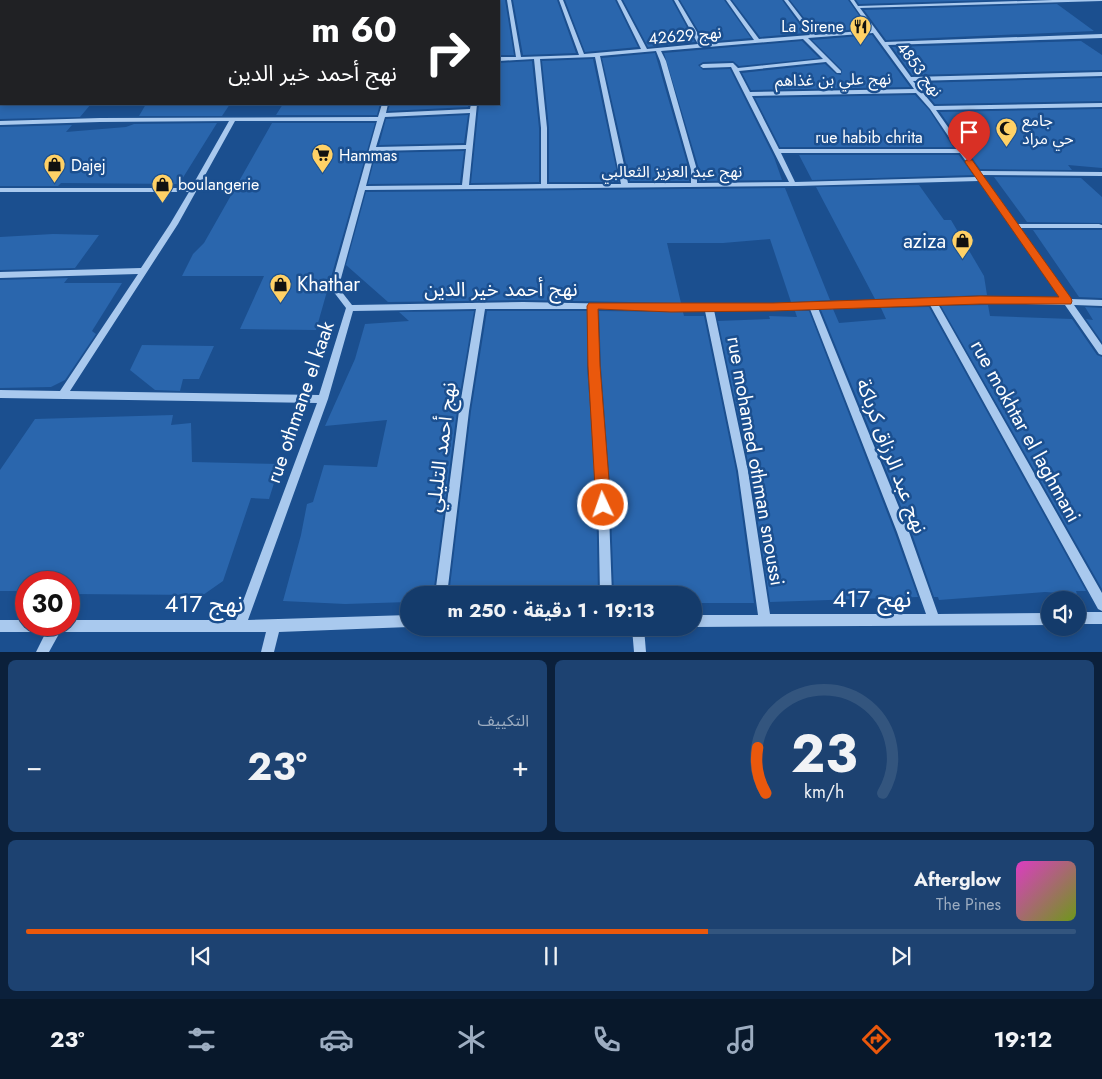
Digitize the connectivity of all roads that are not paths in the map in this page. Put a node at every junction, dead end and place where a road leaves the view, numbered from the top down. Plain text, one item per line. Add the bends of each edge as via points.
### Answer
1 (509, 0) edge
2 (561, 0) edge
3 (619, 0) edge
4 (676, 0) edge
5 (728, 0) edge
6 (786, 0) edge
7 (852, 0) edge
8 (1102, 0) edge
9 (857, 7) junction
10 (874, 31) junction
11 (813, 36) junction
12 (1102, 36) edge
13 (804, 37) junction
14 (758, 41) junction
15 (884, 44) junction
16 (702, 46) junction
17 (658, 50) junction
18 (645, 51) junction
19 (597, 54) junction
20 (582, 56) junction
21 (500, 58) edge
22 (519, 58) junction
23 (537, 58) junction
24 (828, 60) junction
25 (703, 66) dead end
26 (736, 70) junction
27 (838, 72) dead end
28 (1102, 74) edge
29 (910, 79) junction
30 (918, 91) junction
31 (748, 94) junction
32 (385, 105) edge
33 (1102, 105) edge
34 (473, 107) edge
35 (932, 108) junction
36 (382, 117) junction
37 (232, 120) junction
38 (0, 123) edge
39 (469, 147) junction
40 (373, 149) junction
41 (777, 151) junction
42 (961, 151) junction
43 (1102, 174) edge
44 (979, 176) junction
45 (694, 184) junction
46 (793, 184) junction
47 (544, 186) junction
48 (625, 186) junction
49 (363, 188) junction
50 (465, 188) junction
51 (0, 190) edge
52 (193, 190) junction
53 (1016, 226) junction
54 (1099, 226) dead end
55 (144, 272) junction
56 (0, 275) edge
57 (1067, 301) junction
58 (933, 302) junction
59 (1102, 303) edge
60 (481, 305) junction
61 (592, 306) junction
62 (813, 306) junction
63 (350, 308) junction
64 (709, 308) junction
65 (1102, 352) edge
66 (0, 394) edge
67 (64, 395) junction
68 (323, 399) junction
69 (442, 586) edge
70 (606, 586) edge
71 (1102, 605) edge
72 (1086, 618) edge
73 (1102, 618) edge
74 (1041, 619) edge
75 (934, 620) junction
76 (400, 621) edge
77 (702, 621) edge
78 (765, 621) junction
79 (240, 625) junction
80 (0, 626) edge
81 (15, 626) edge
82 (80, 626) edge
83 (274, 626) junction
84 (51, 636) edge
85 (639, 636) edge
86 (42, 652) edge
87 (267, 652) edge
88 (640, 652) edge

1 - 22 street
2 - 20 street
3 - 18 street
4 - 16 street
5 - 14 street
6 - 11 street
7 - 9 street, نهج 4853
8 - 9 street
9 - 10 street, نهج 4853
10 - 11 street, نهج 42629
10 - 15 street, نهج 4853
11 - 13 street, نهج 42629
12 - 15 street
13 - 14 street, نهج 42629
13 - 24 street
14 - 16 street, نهج 42629
15 - 29 street, نهج 4853
16 - 17 street, نهج 42629
17 - 18 street, نهج 42629
17 - 45 street via 694,170
18 - 19 street, نهج 42629
19 - 20 street, نهج 42629
19 - 48 street
20 - 23 street, نهج 42629
21 - 22 street, نهج 42629
22 - 23 street, نهج 42629
23 - 47 street
24 - 26 street
24 - 27 street
25 - 26 street via 733,66
26 - 31 street
28 - 29 street
29 - 30 street, نهج 4853
30 - 31 street, نهج علي بن غذاهم
30 - 35 street, نهج 4853
31 - 41 street
32 - 36 street, rue othmane el kaak
33 - 35 street
34 - 36 street
34 - 39 street
35 - 42 street, نهج 4853
36 - 37 street
36 - 40 street, rue othmane el kaak
37 - 38 street
37 - 52 street
39 - 40 street
39 - 50 street
40 - 49 street, rue othmane el kaak
41 - 42 street, rue habib chrita
41 - 46 street
42 - 44 street, نهج 4853
43 - 44 street, نهج عبد العزيز الثعالبي
44 - 46 street, نهج عبد العزيز الثعالبي
44 - 53 street, نهج 4853
45 - 46 street, نهج عبد العزيز الثعالبي
45 - 48 street, نهج عبد العزيز الثعالبي
47 - 48 street, نهج عبد العزيز الثعالبي
47 - 50 street, نهج عبد العزيز الثعالبي
49 - 50 street, نهج عبد العزيز الثعالبي
49 - 63 street, rue othmane el kaak via 336,282 337,291
51 - 52 street
52 - 55 street
53 - 54 street
53 - 57 street, نهج 4853
55 - 56 street
55 - 67 street
57 - 58 street, نهج أحمد خير الدين
57 - 59 street, نهج أحمد خير الدين
57 - 65 street, نهج 4853
58 - 62 street, نهج أحمد خير الدين
58 - 71 street, rue mokhtar el laghmani
60 - 61 street, نهج أحمد خير الدين
60 - 63 street, نهج أحمد خير الدين
60 - 69 street, نهج أحمد التليلي
61 - 64 street, نهج أحمد خير الدين
61 - 70 street
62 - 64 street, نهج أحمد خير الدين
62 - 75 street, نهج عبد الرزاق كرباكة via 903,532
63 - 68 street, rue othmane el kaak
64 - 78 street, rue mohamed othman snoussi via 743,471
66 - 67 street
67 - 68 street
68 - 79 street, rue othmane el kaak
72 - 73 street
74 - 75 street, نهج 417
75 - 78 street, نهج 417
76 - 83 street, نهج 417
77 - 78 street, نهج 417
79 - 82 street, نهج 417
79 - 83 street, نهج 417
80 - 81 street, نهج 417
83 - 87 street
84 - 86 street
85 - 88 street

